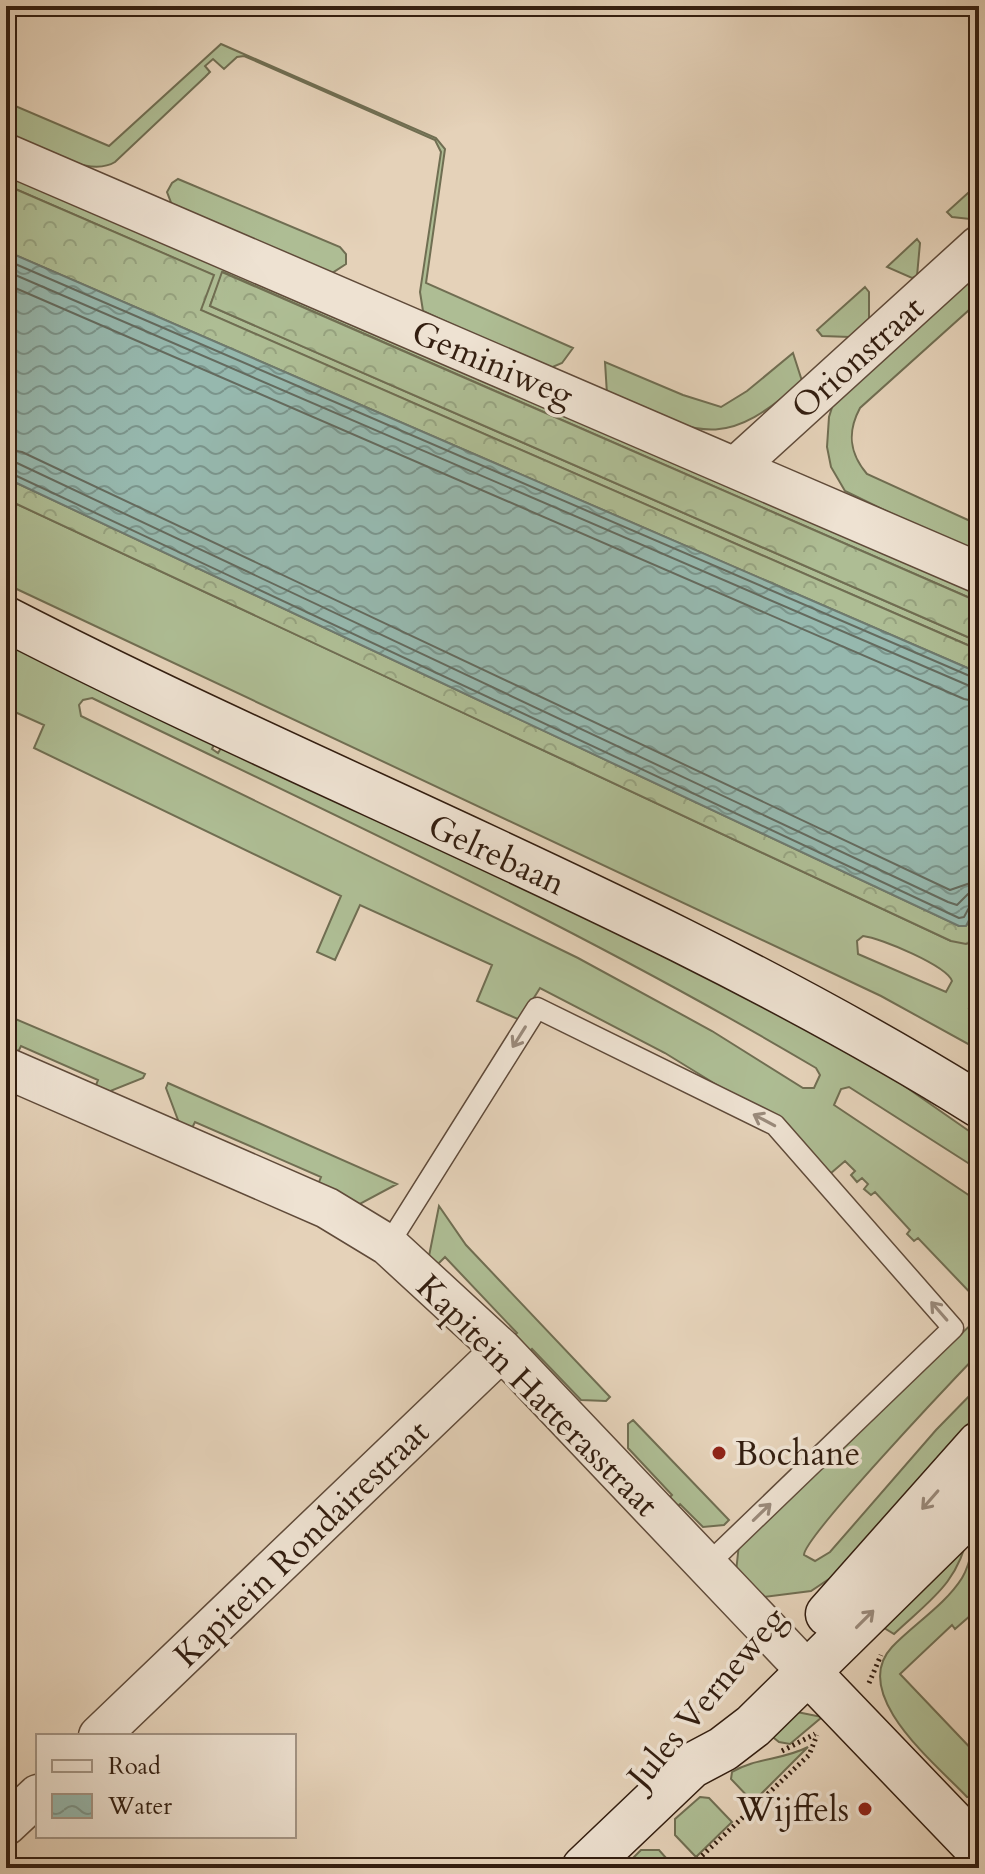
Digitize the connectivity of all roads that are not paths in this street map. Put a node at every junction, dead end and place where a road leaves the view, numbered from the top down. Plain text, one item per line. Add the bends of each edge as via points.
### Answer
1 (6, 154) edge
2 (979, 246) edge
3 (736, 467) junction
4 (979, 573) edge
5 (6, 596) edge
6 (6, 619) edge
7 (6, 1068) edge
8 (979, 1077) edge
9 (979, 1105) edge
10 (388, 1245) junction
11 (502, 1350) junction
12 (979, 1444) edge
13 (979, 1504) edge
14 (706, 1566) junction
15 (786, 1650) junction
16 (101, 1734) edge
17 (36, 1797) edge
18 (6, 1825) edge
19 (979, 1850) edge
20 (584, 1868) edge

1 - 3 street, Geminiweg
2 - 3 street, Orionstraat
3 - 4 street, Geminiweg
5 - 8 street, Gelrebaan via 719,934
6 - 9 street, Gelrebaan via 711,954 861,1033
7 - 10 street, Kapitein Hatterasstraat via 327,1208
10 - 11 street, Kapitein Hatterasstraat
14 -> 10 lane via 953,1328 775,1125 537,1008
11 - 14 street, Kapitein Hatterasstraat
11 - 16 street, Kapitein Rondairestraat
12 -> 15 street, Jules Verneweg via 860,1581
15 -> 13 street, Jules Verneweg
14 - 15 street, Kapitein Hatterasstraat
15 - 19 street, Kapitein Hatterasstraat
15 - 20 street, Jules Verneweg via 690,1746
17 - 18 street

